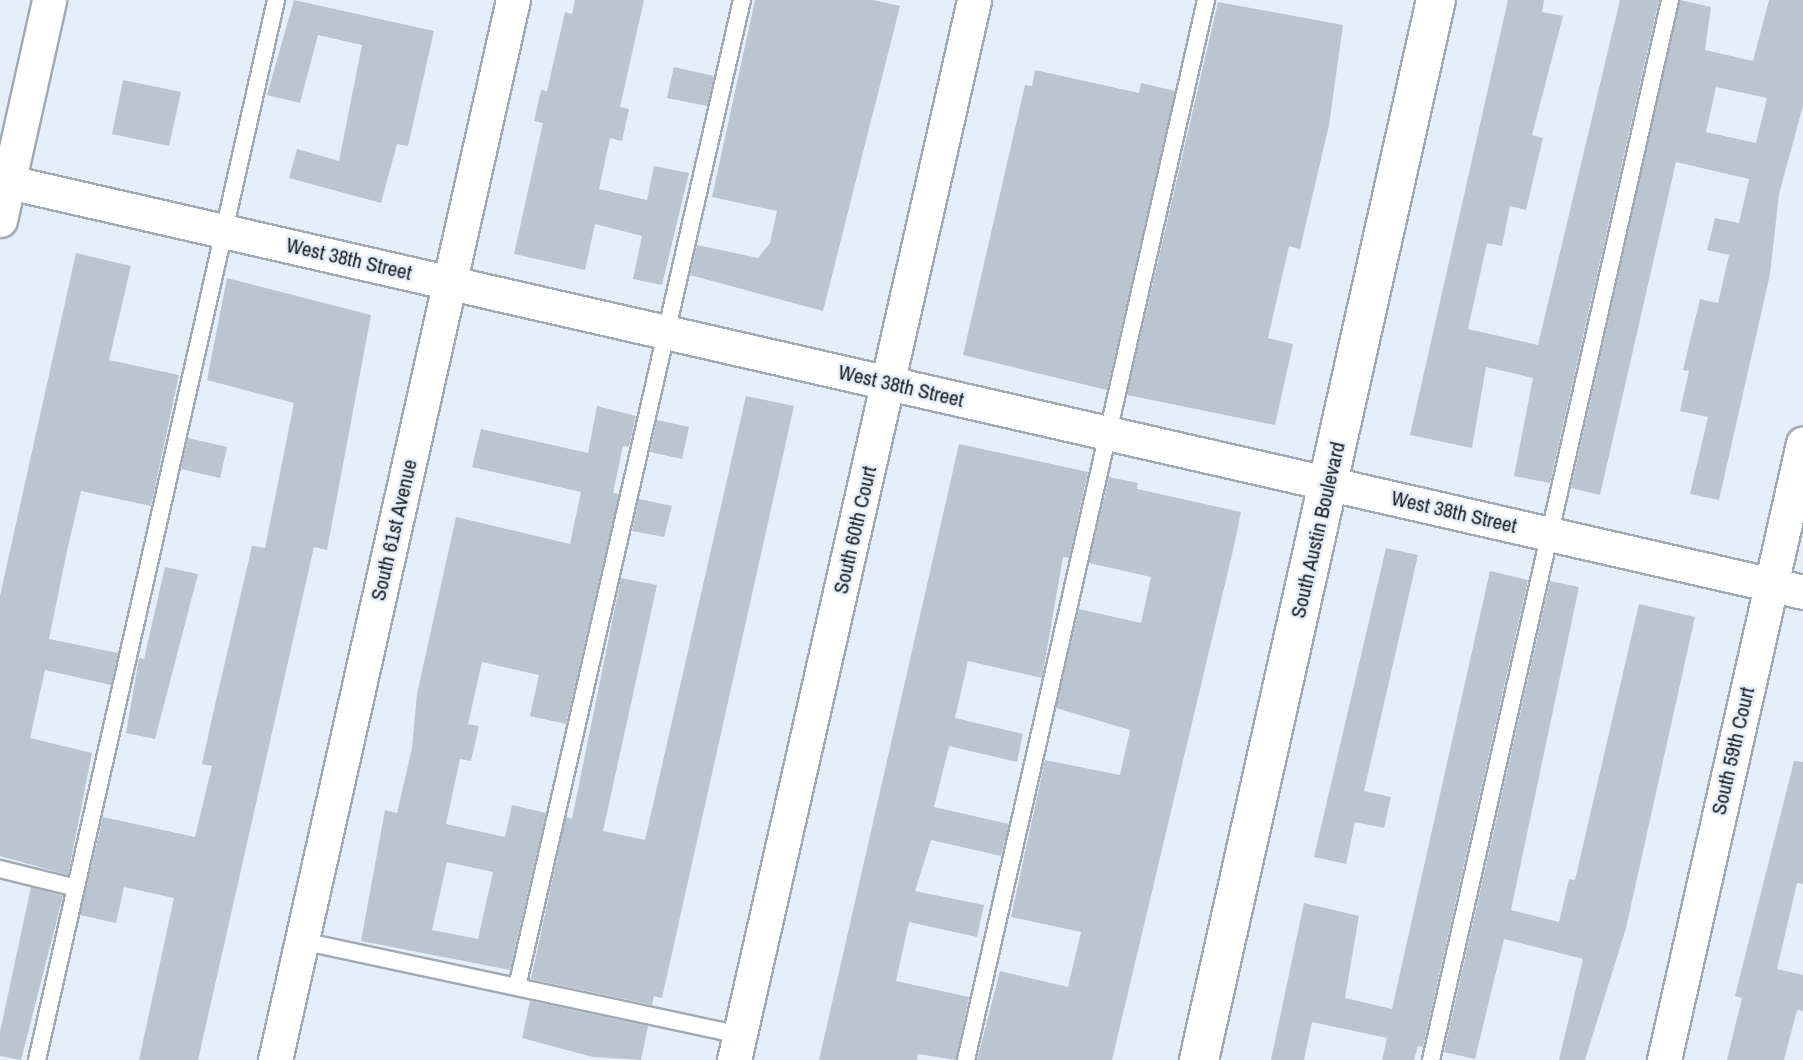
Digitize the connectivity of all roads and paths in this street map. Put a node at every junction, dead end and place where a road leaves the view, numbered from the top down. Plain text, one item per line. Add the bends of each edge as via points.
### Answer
1 (50, 0) edge
2 (276, 0) edge
3 (513, 0) edge
4 (742, 0) edge
5 (974, 0) edge
6 (1206, 0) edge
7 (1436, 0) edge
8 (1670, 0) edge
9 (4, 181) edge
10 (0, 220) edge
11 (224, 231) junction
12 (450, 283) junction
13 (666, 332) junction
14 (888, 383) junction
15 (1108, 434) junction
16 (1803, 443) edge
17 (1328, 484) junction
18 (1549, 534) junction
19 (1771, 585) junction
20 (1803, 592) edge
21 (0, 869) edge
22 (76, 888) junction
23 (302, 941) junction
24 (517, 987) junction
25 (737, 1047) edge
26 (37, 1060) edge
27 (275, 1060) edge
28 (966, 1060) edge
29 (1199, 1060) edge
30 (1431, 1060) edge
31 (1664, 1060) edge

1 - 9 street
2 - 11 lane
3 - 12 street, South 61st Avenue
4 - 13 lane
5 - 14 street, South 60th Court
6 - 15 lane
7 - 17 street, South Austin Boulevard
8 - 18 lane
9 - 10 street
9 - 11 street, West 38th Street
11 - 12 street, West 38th Street
11 - 22 lane
12 - 13 street, West 38th Street
12 - 23 street, South 61st Avenue
13 - 14 street, West 38th Street
13 - 24 lane
14 - 15 street, West 38th Street
14 - 25 street, South 60th Court
15 - 17 street, West 38th Street
15 - 28 lane
16 - 19 street, South 59th Court
17 - 18 street, West 38th Street
17 - 29 street, South Austin Boulevard
18 - 19 street, West 38th Street
18 - 30 lane
19 - 20 street, West 38th Street
19 - 31 street, South 59th Court
21 - 22 lane
22 - 26 lane
23 - 24 lane
23 - 27 street, South 61st Avenue
24 - 25 lane

